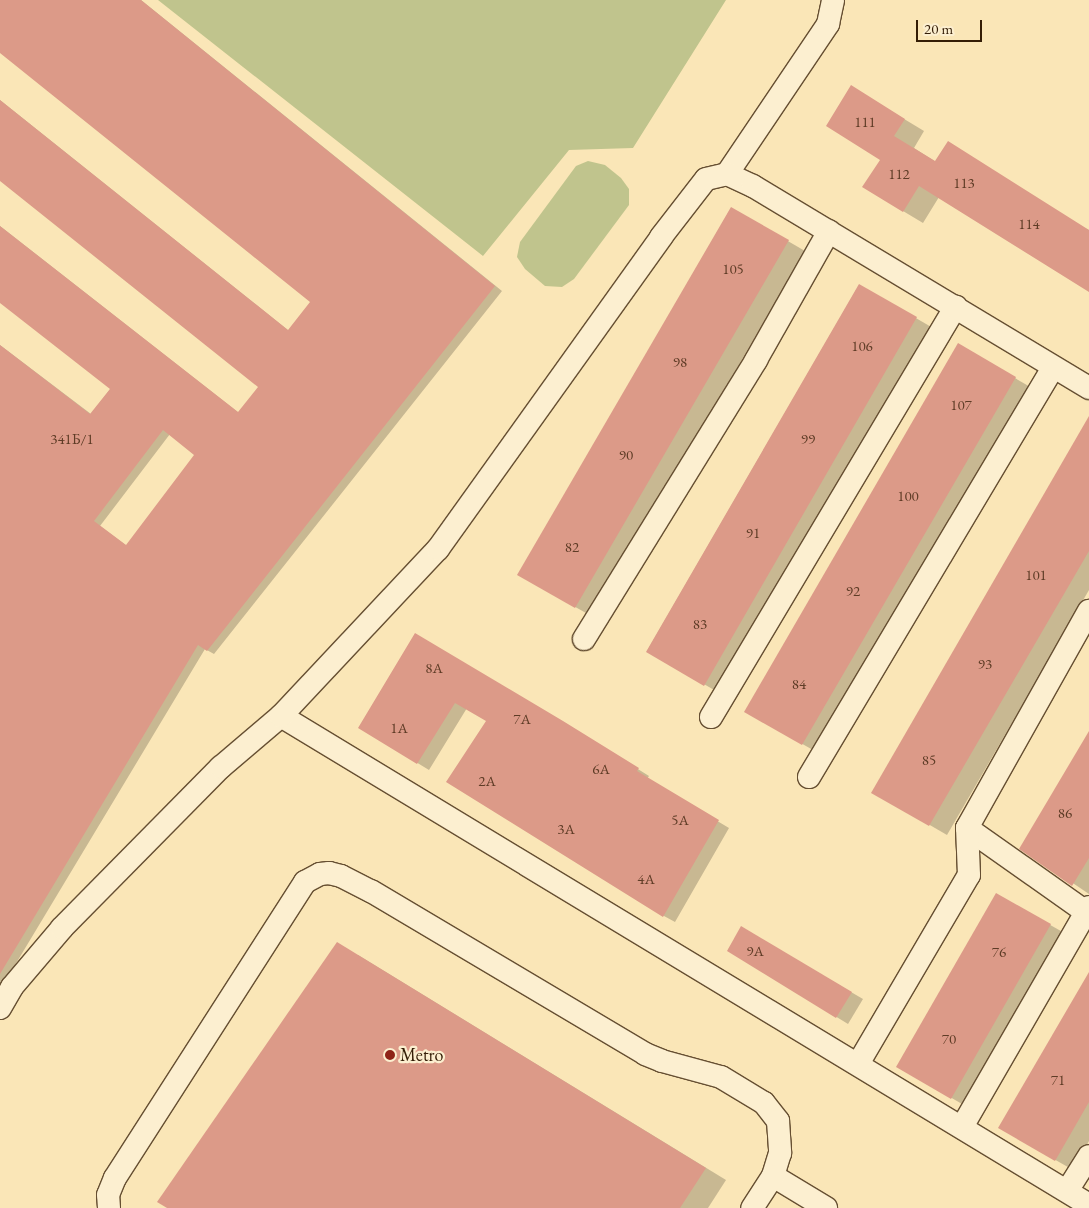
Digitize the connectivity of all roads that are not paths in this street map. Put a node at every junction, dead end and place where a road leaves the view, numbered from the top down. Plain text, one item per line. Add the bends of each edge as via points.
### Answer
1 (833, 0) edge
2 (727, 174) junction
3 (829, 231) junction
4 (956, 306) junction
5 (1054, 368) junction
6 (1089, 388) edge
7 (1089, 611) edge
8 (584, 639) dead end
9 (281, 716) junction
10 (711, 717) dead end
11 (809, 777) dead end
12 (967, 828) junction
13 (1088, 911) edge
14 (0, 1008) edge
15 (858, 1064) junction
16 (962, 1126) junction
17 (1089, 1156) edge
18 (773, 1176) junction
19 (1067, 1191) junction
20 (1089, 1205) edge
21 (109, 1208) edge
22 (752, 1208) edge
23 (826, 1208) edge

1 - 2 street via 828,24
2 - 3 street
2 - 9 street via 706,179 661,237 438,549
3 - 4 street
3 - 8 street via 756,360
4 - 5 street
4 - 10 street
5 - 6 street
5 - 11 street
7 - 12 street
9 - 14 street via 221,767 62,928 12,988
9 - 15 street
12 - 13 street
12 - 15 street via 969,875
13 - 16 street
15 - 16 street
16 - 19 street
17 - 19 street
18 - 21 street via 780,1153 780,1127 775,1115 760,1100 721,1077 652,1058 371,890 341,876 320,874 305,882 115,1178 108,1195
18 - 22 street
18 - 23 street
19 - 20 street

